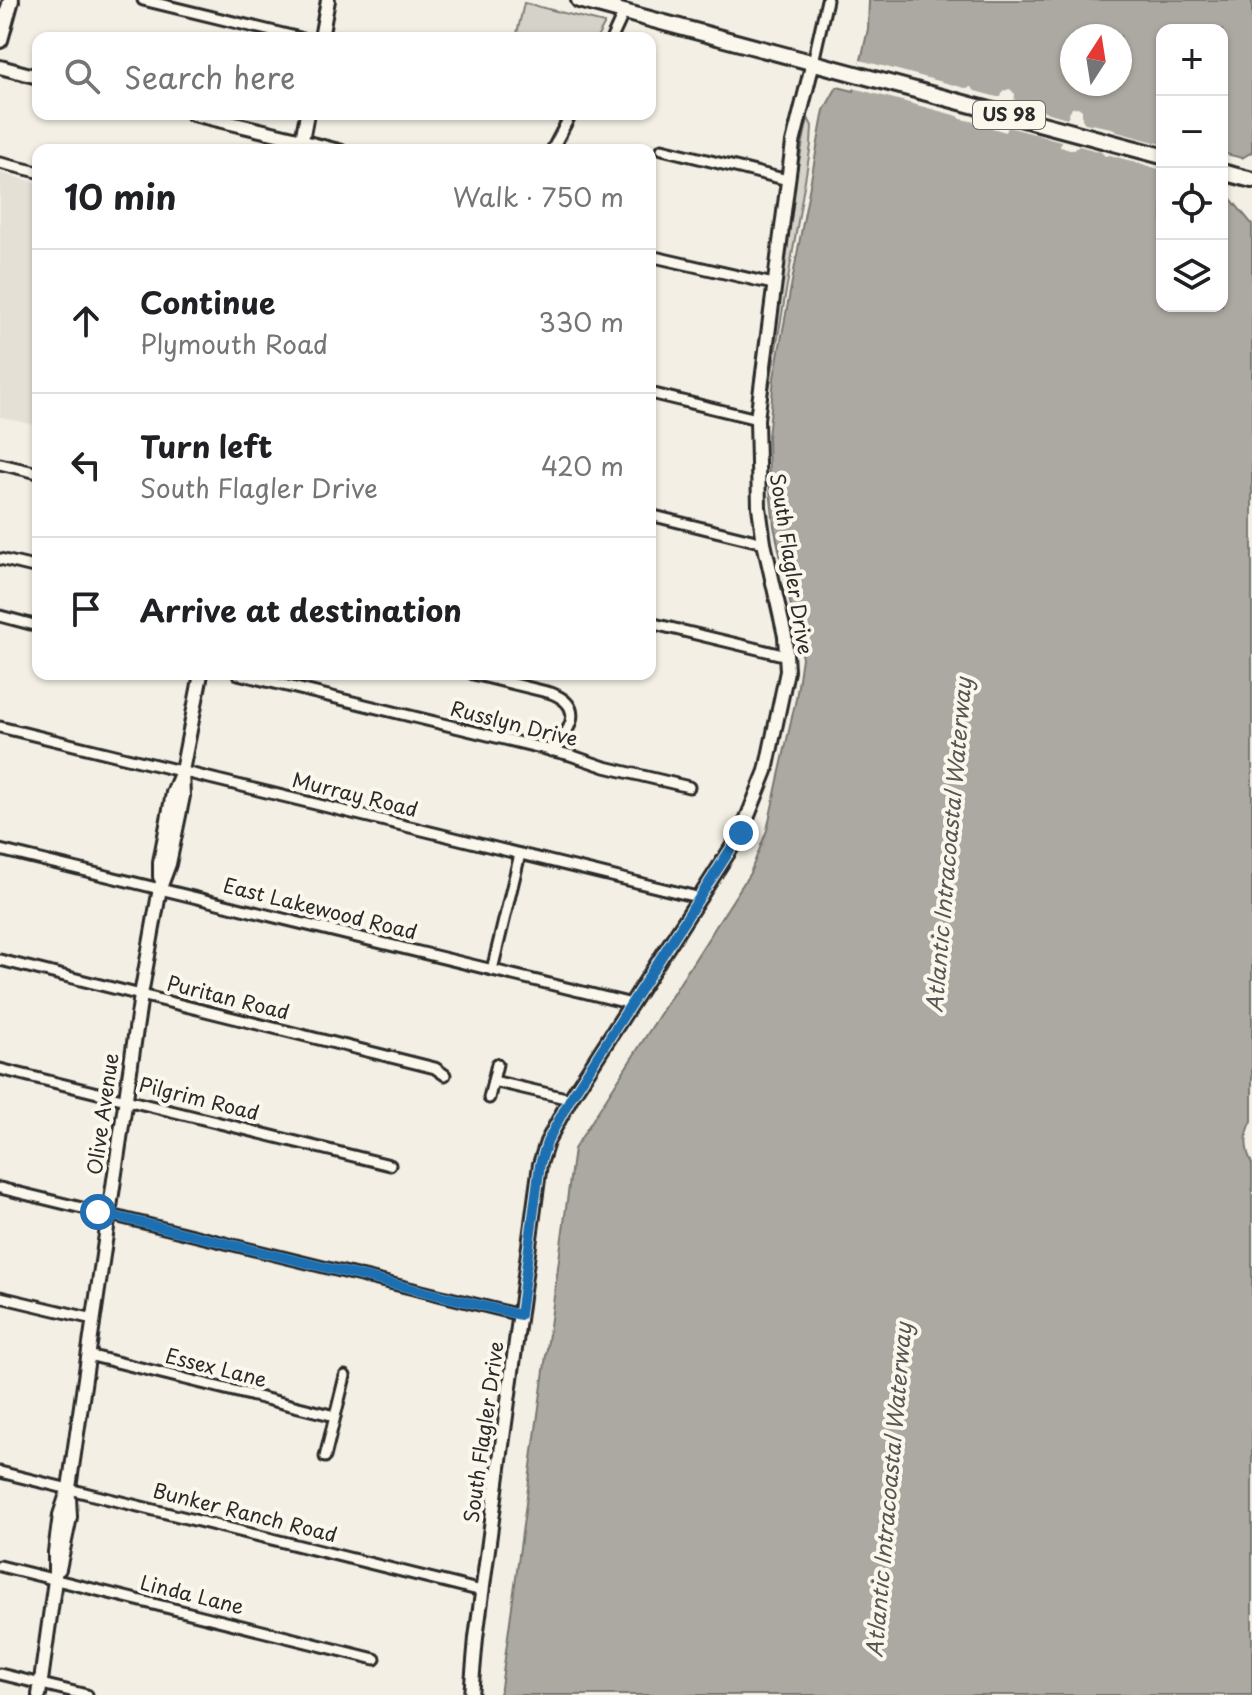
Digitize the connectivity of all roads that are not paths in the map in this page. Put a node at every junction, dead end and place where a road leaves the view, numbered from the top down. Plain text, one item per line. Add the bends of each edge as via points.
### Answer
1 (11, 0) edge
2 (143, 0) edge
3 (328, 0) edge
4 (579, 0) edge
5 (827, 0) edge
6 (626, 6) edge
7 (275, 32) edge
8 (322, 32) edge
9 (615, 32) edge
10 (0, 40) edge
11 (813, 62) junction
12 (0, 67) edge
13 (32, 75) edge
14 (214, 120) edge
15 (306, 120) edge
16 (568, 120) edge
17 (298, 144) edge
18 (301, 144) edge
19 (555, 144) edge
20 (662, 149) dead end
21 (1156, 154) edge
22 (0, 163) edge
23 (32, 171) edge
24 (1228, 174) edge
25 (788, 180) junction
26 (1252, 180) edge
27 (656, 257) edge
28 (773, 284) junction
29 (656, 394) edge
30 (757, 419) junction
31 (0, 464) edge
32 (32, 472) edge
33 (656, 516) edge
34 (764, 543) junction
35 (0, 559) edge
36 (32, 567) edge
37 (0, 616) edge
38 (32, 624) edge
39 (656, 624) edge
40 (787, 656) junction
41 (200, 680) edge
42 (262, 680) edge
43 (498, 680) edge
44 (0, 727) edge
45 (551, 751) junction
46 (182, 771) junction
47 (689, 787) dead end
48 (0, 850) edge
49 (520, 854) junction
50 (160, 888) junction
51 (701, 898) junction
52 (0, 960) edge
53 (492, 970) junction
54 (141, 995) junction
55 (632, 1004) junction
56 (497, 1064) dead end
57 (0, 1069) edge
58 (445, 1075) dead end
59 (493, 1081) junction
60 (489, 1098) dead end
61 (570, 1099) junction
62 (125, 1100) junction
63 (390, 1165) dead end
64 (0, 1188) edge
65 (108, 1214) junction
66 (0, 1297) edge
67 (520, 1315) junction
68 (93, 1319) junction
69 (88, 1355) junction
70 (345, 1376) dead end
71 (335, 1416) junction
72 (325, 1457) dead end
73 (0, 1472) edge
74 (69, 1488) junction
75 (0, 1566) edge
76 (55, 1580) junction
77 (482, 1591) junction
78 (375, 1659) dead end
79 (0, 1674) edge
80 (39, 1689) edge
81 (87, 1695) edge
82 (471, 1695) edge

1 - 10 main road
2 - 7 street
3 - 8 street
4 - 6 main road, US 98
5 - 11 street, South Flagler Drive
6 - 9 street
6 - 11 main road, US 98
11 - 21 main road, US 98
11 - 25 street, South Flagler Drive
12 - 13 street
14 - 17 street
15 - 18 street
16 - 19 street
20 - 25 street
22 - 23 street
24 - 26 main road
25 - 28 street, South Flagler Drive
27 - 28 street
28 - 30 street, South Flagler Drive
29 - 30 street
30 - 34 street, South Flagler Drive via 756,475
31 - 32 street
33 - 34 street
34 - 40 street, South Flagler Drive
35 - 36 street
37 - 38 street
39 - 40 street
40 - 51 street, South Flagler Drive via 761,789
41 - 46 street, Olive Avenue
42 - 45 street, Russlyn Drive
43 - 45 street via 563,699 572,722
44 - 46 street, Murray Road
45 - 47 street, Russlyn Drive
46 - 49 street, Murray Road
46 - 50 street, Olive Avenue via 183,796
48 - 50 street, East Lakewood Road
49 - 51 street, Murray Road
49 - 53 street
50 - 53 street, East Lakewood Road
50 - 54 street, Olive Avenue
51 - 55 street, South Flagler Drive
52 - 54 street, Puritan Road
53 - 55 street, East Lakewood Road
54 - 58 street, Puritan Road via 435,1068
54 - 62 street, Olive Avenue
55 - 61 street, South Flagler Drive
56 - 59 street
57 - 62 street, Pilgrim Road
59 - 60 street
59 - 61 street
61 - 67 street, South Flagler Drive via 540,1164
62 - 63 street, Pilgrim Road
62 - 65 street, Olive Avenue
64 - 65 street
65 - 67 street
65 - 68 street, Olive Avenue
66 - 68 street
67 - 77 street, South Flagler Drive
68 - 69 street, Olive Avenue
69 - 71 street, Essex Lane
69 - 74 street, Olive Avenue
70 - 71 street
71 - 72 street
73 - 74 street, Bunker Ranch Road
74 - 76 street, Olive Avenue via 60,1515
74 - 77 street, Bunker Ranch Road
75 - 76 street, Linda Lane
76 - 78 street, Linda Lane
76 - 80 street, Olive Avenue
77 - 82 street, South Flagler Drive
79 - 80 street
80 - 81 street

